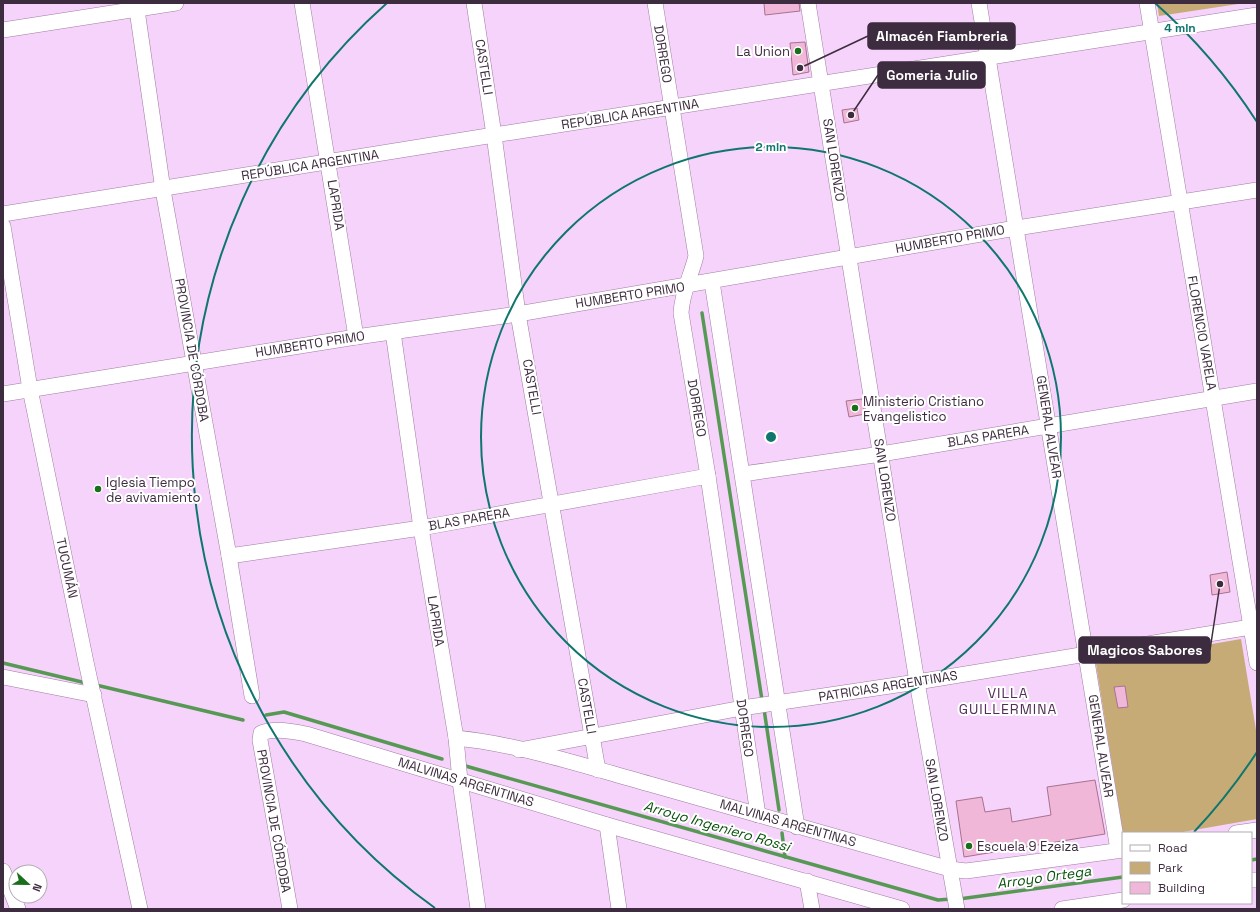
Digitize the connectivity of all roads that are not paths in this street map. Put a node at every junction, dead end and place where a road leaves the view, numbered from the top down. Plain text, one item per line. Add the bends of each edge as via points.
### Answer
1 (176, 3) edge
2 (302, 3) edge
3 (474, 3) edge
4 (655, 3) edge
5 (808, 3) edge
6 (979, 3) edge
7 (1147, 3) edge
8 (137, 6) edge
9 (1257, 15) edge
10 (3, 30) edge
11 (1151, 32) junction
12 (988, 58) junction
13 (822, 84) junction
14 (671, 108) junction
15 (494, 135) junction
16 (329, 162) junction
17 (163, 190) junction
18 (1257, 190) edge
19 (1180, 202) junction
20 (3, 214) edge
21 (3, 226) edge
22 (1016, 228) junction
23 (849, 257) junction
24 (712, 282) junction
25 (685, 286) junction
26 (518, 314) junction
27 (393, 332) junction
28 (356, 337) junction
29 (194, 363) junction
30 (30, 389) junction
31 (1257, 391) edge
32 (3, 394) edge
33 (1214, 398) junction
34 (1049, 426) junction
35 (881, 454) junction
36 (742, 474) junction
37 (708, 476) junction
38 (553, 504) junction
39 (421, 528) junction
40 (229, 556) junction
41 (1254, 626) edge
42 (1086, 653) junction
43 (1257, 663) edge
44 (3, 677) edge
45 (917, 682) junction
46 (94, 692) junction
47 (252, 696) dead end
48 (778, 703) junction
49 (742, 708) junction
50 (261, 733) joint
51 (592, 735) junction
52 (456, 743) junction
53 (519, 750) junction
54 (598, 770) junction
55 (459, 774) junction
56 (758, 815) junction
57 (607, 825) junction
58 (797, 827) junction
59 (1257, 830) edge
60 (1243, 832) edge
61 (1121, 850) edge
62 (3, 872) edge
63 (952, 875) junction
64 (807, 881) junction
65 (1122, 900) edge
66 (18, 909) edge
67 (140, 909) edge
68 (290, 909) edge
69 (478, 909) edge
70 (619, 909) edge
71 (812, 909) edge
72 (902, 909) edge
73 (957, 909) edge
74 (1062, 909) edge

1 - 8 street
2 - 16 street, LAPRIDA
3 - 15 street, CASTELLI
4 - 14 street, DORREGO
5 - 13 street, SAN LORENZO
6 - 12 street, GENERAL ALVEAR
7 - 11 street, FLORENCIO VARELA
8 - 10 street
8 - 17 street, PROVINCIA DE CÓRDOBA
9 - 11 street, REPÚBLICA ARGENTINA
11 - 12 street, REPÚBLICA ARGENTINA
11 - 19 street, FLORENCIO VARELA
12 - 13 street, REPÚBLICA ARGENTINA
12 - 22 street, GENERAL ALVEAR
13 - 14 street, REPÚBLICA ARGENTINA
13 - 23 street, SAN LORENZO
14 - 15 street, REPÚBLICA ARGENTINA
14 - 25 street, DORREGO via 696,256
15 - 16 street, REPÚBLICA ARGENTINA
15 - 26 street, CASTELLI
16 - 17 street, REPÚBLICA ARGENTINA
16 - 28 street, LAPRIDA
17 - 20 street, REPÚBLICA ARGENTINA
17 - 29 street, PROVINCIA DE CÓRDOBA
18 - 19 street, HUMBERTO PRIMO
19 - 22 street, HUMBERTO PRIMO
19 - 33 street, FLORENCIO VARELA
21 - 30 street, TUCUMÁN
22 - 23 street, HUMBERTO PRIMO
22 - 34 street, GENERAL ALVEAR
23 - 24 street, HUMBERTO PRIMO
23 - 35 street, SAN LORENZO
24 - 25 street, HUMBERTO PRIMO
24 - 36 street
25 - 26 street, HUMBERTO PRIMO
25 - 37 street, DORREGO via 681,313
26 - 27 street, HUMBERTO PRIMO
26 - 38 street, CASTELLI
27 - 28 street, HUMBERTO PRIMO
27 - 39 street, LAPRIDA
28 - 29 street, HUMBERTO PRIMO
29 - 30 street, HUMBERTO PRIMO
29 - 40 street, PROVINCIA DE CÓRDOBA
30 - 32 street, HUMBERTO PRIMO
30 - 46 street, TUCUMÁN
31 - 33 street, BLAS PARERA
33 - 34 street, BLAS PARERA
33 - 41 street, FLORENCIO VARELA
34 - 35 street, BLAS PARERA
34 - 42 street, GENERAL ALVEAR
35 - 36 street, BLAS PARERA
35 - 45 street, SAN LORENZO
36 - 48 street
37 - 38 street, BLAS PARERA
37 - 49 street, DORREGO
38 - 39 street, BLAS PARERA
38 - 51 street, CASTELLI
39 - 40 street, BLAS PARERA
39 - 52 street, LAPRIDA
40 - 47 street, PROVINCIA DE CÓRDOBA
41 - 42 street, PATRICIAS ARGENTINAS
41 - 43 street, FLORENCIO VARELA
42 - 45 street, PATRICIAS ARGENTINAS
42 - 61 street, GENERAL ALVEAR
44 - 46 street
45 - 48 street, PATRICIAS ARGENTINAS
45 - 63 street, SAN LORENZO
46 - 67 street, TUCUMÁN
48 - 49 street, PATRICIAS ARGENTINAS
48 - 58 street
49 - 51 street, PATRICIAS ARGENTINAS
49 - 56 street, DORREGO
50 - 55 street, MALVINAS ARGENTINAS via 285,730 306,734
50 - 68 street, PROVINCIA DE CÓRDOBA via 260,740
51 - 53 street, PATRICIAS ARGENTINAS
51 - 54 street, CASTELLI
52 - 53 street, MALVINAS ARGENTINAS via 472,740
52 - 55 street, LAPRIDA
53 - 54 street, MALVINAS ARGENTINAS
54 - 56 street, MALVINAS ARGENTINAS
55 - 57 street, MALVINAS ARGENTINAS
55 - 69 street, LAPRIDA
56 - 58 street, MALVINAS ARGENTINAS
57 - 64 street, MALVINAS ARGENTINAS
57 - 70 street
58 - 63 street, MALVINAS ARGENTINAS
59 - 60 street
61 - 63 street, MALVINAS ARGENTINAS
62 - 66 street
63 - 73 street, SAN LORENZO
64 - 71 street
64 - 72 street, MALVINAS ARGENTINAS
65 - 74 street

